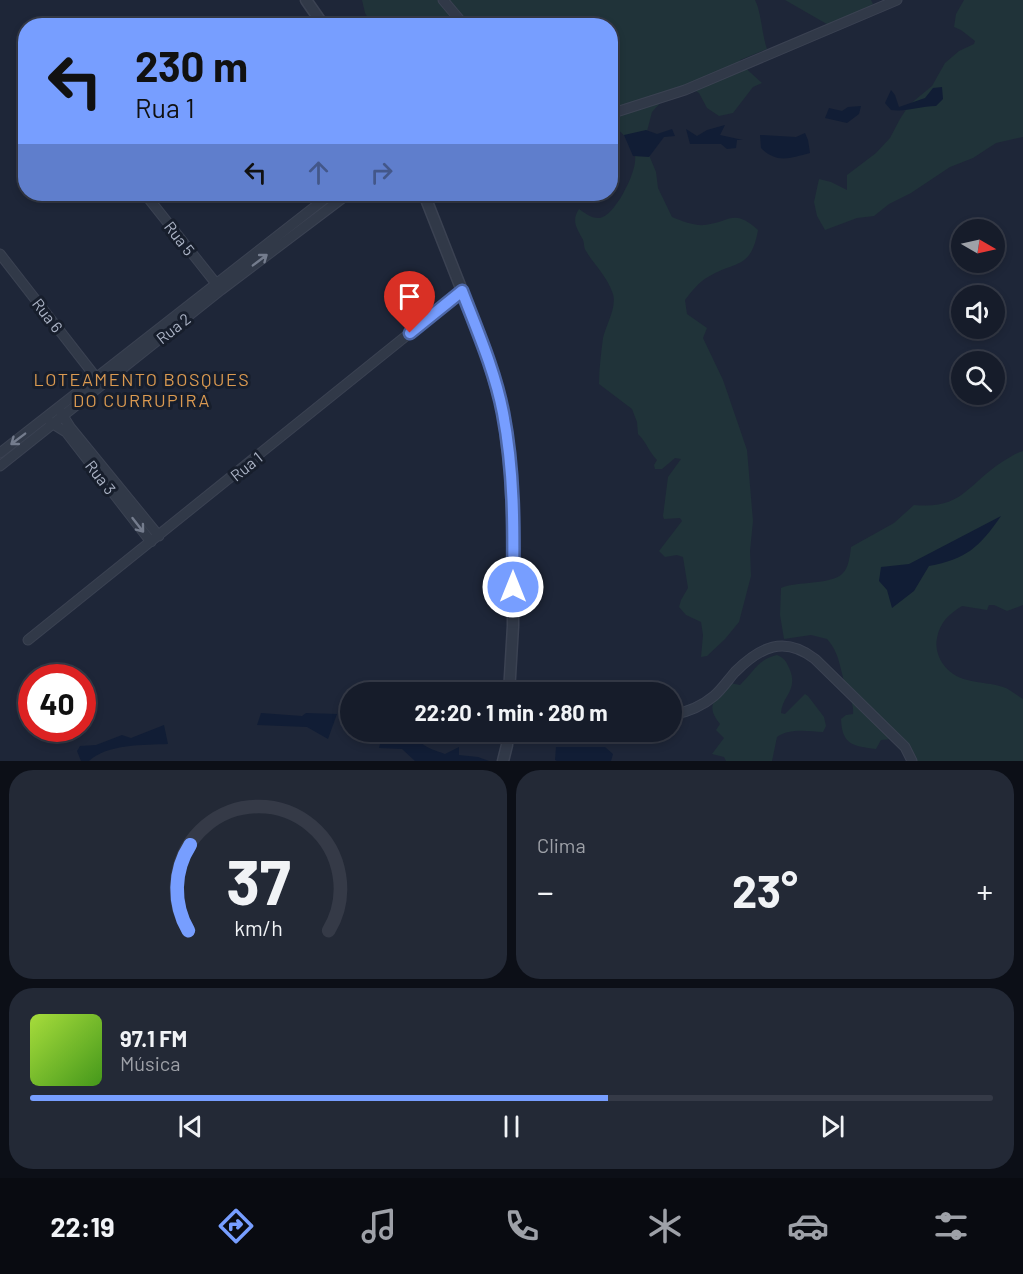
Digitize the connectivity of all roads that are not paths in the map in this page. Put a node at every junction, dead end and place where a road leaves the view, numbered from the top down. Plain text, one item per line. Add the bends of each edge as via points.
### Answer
1 (306, 0) edge
2 (443, 0) edge
3 (897, 0) edge
4 (318, 18) edge
5 (458, 18) edge
6 (618, 111) edge
7 (151, 201) edge
8 (322, 201) edge
9 (334, 201) edge
10 (427, 201) edge
11 (0, 254) edge
12 (218, 286) junction
13 (462, 291) junction
14 (99, 380) junction
15 (61, 412) junction
16 (49, 421) junction
17 (0, 453) edge
18 (0, 466) edge
19 (155, 539) junction
20 (28, 640) dead end
21 (510, 682) edge
22 (682, 712) edge
23 (507, 745) joint
24 (503, 761) edge
25 (511, 761) edge
26 (912, 761) edge

1 - 4 street
2 - 5 street
3 - 6 street via 685,90
7 - 12 street, Rua 5
8 - 12 street, Rua 2
12 -> 9 street, Rua 2
10 - 13 street
11 - 14 street, Rua 6
12 - 14 street, Rua 2
13 - 19 street, Rua 1
13 - 21 street via 485,349 507,434 513,529
14 - 15 street, Rua 2
15 - 16 street, Rua 2
15 - 19 street, Rua 3
16 -> 17 street, Rua 2
16 - 18 street, Rua 2
16 -> 19 street, Rua 3 via 66,432
19 - 20 street, Rua 1
22 - 26 street via 705,703 761,651 794,646 815,659 905,747
23 - 24 street
23 - 25 street

